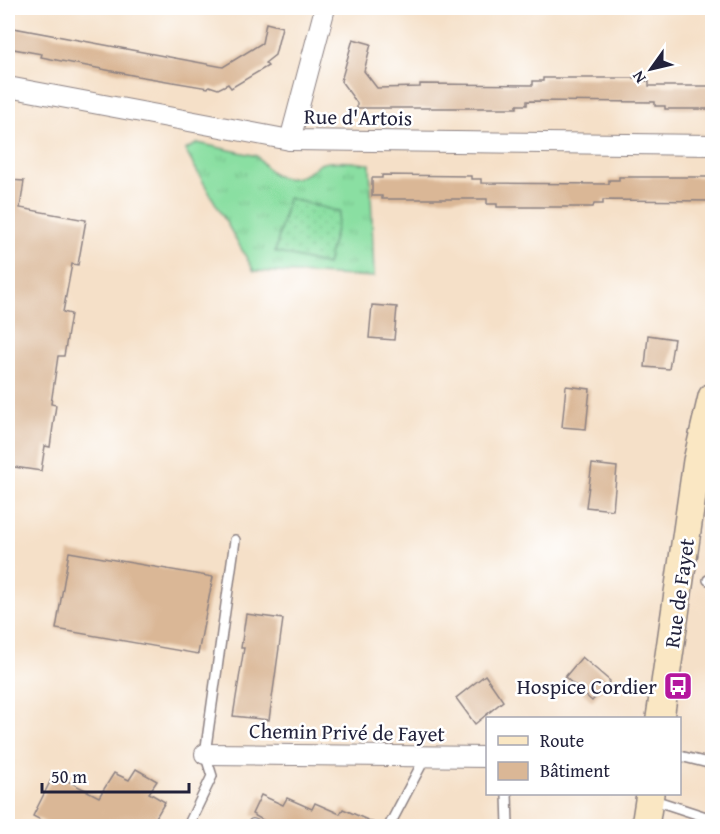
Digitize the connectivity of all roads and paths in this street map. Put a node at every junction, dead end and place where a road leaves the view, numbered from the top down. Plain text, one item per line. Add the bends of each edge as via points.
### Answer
1 (325, 8) edge
2 (8, 87) edge
3 (290, 140) junction
4 (712, 145) edge
5 (712, 397) edge
6 (235, 540) dead end
7 (660, 717) edge
8 (205, 754) junction
9 (426, 756) junction
10 (681, 756) edge
11 (486, 757) edge
12 (712, 764) edge
13 (507, 795) edge
14 (649, 796) edge
15 (712, 819) edge
16 (188, 826) edge
17 (389, 826) edge
18 (508, 826) edge
19 (645, 826) edge

1 - 3 street
2 - 3 street, Rue d'Artois
3 - 4 street, Rue d'Artois
5 - 7 main road, Rue de Fayet via 698,461
6 - 8 lane
8 - 9 street, Chemin Privé de Fayet
8 - 16 lane via 213,776
9 - 11 street, Chemin Privé de Fayet
9 - 17 lane
10 - 12 lane
13 - 18 lane
14 - 15 lane
14 - 19 main road

